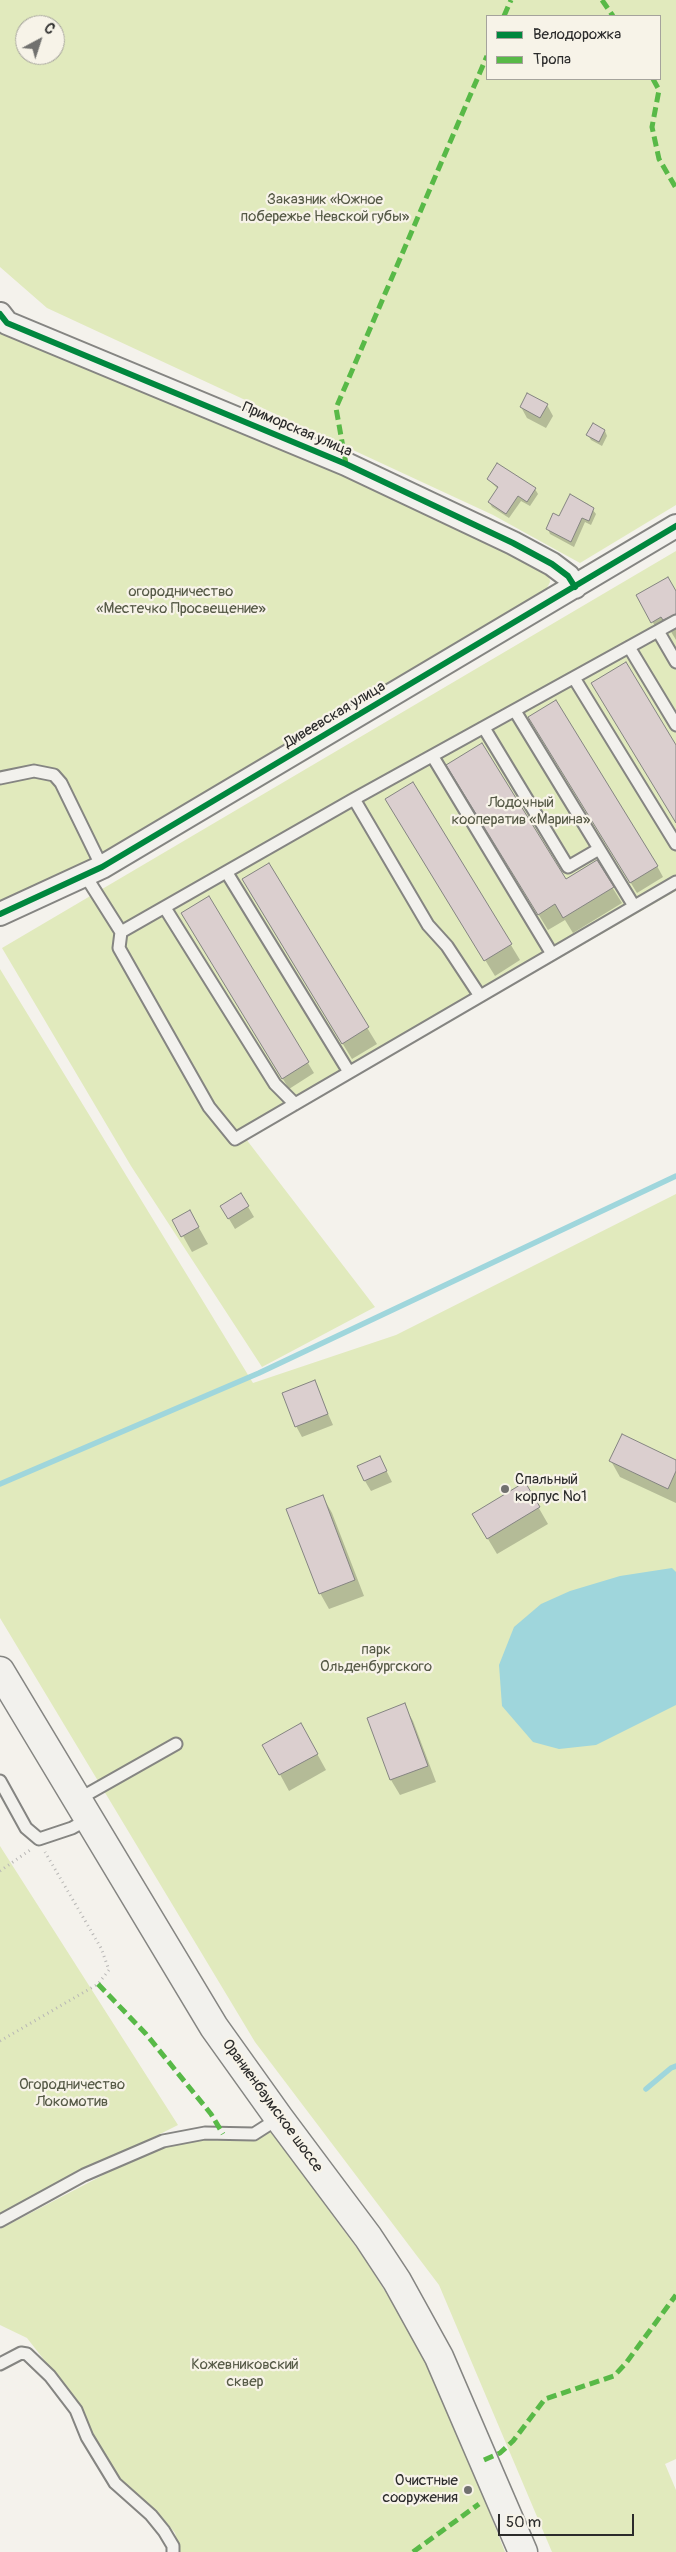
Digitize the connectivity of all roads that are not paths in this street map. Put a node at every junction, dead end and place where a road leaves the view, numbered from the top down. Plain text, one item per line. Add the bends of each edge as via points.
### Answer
1 (0, 314) edge
2 (676, 526) edge
3 (575, 588) junction
4 (676, 621) edge
5 (658, 631) junction
6 (629, 647) junction
7 (676, 662) edge
8 (574, 678) junction
9 (515, 711) junction
10 (676, 725) edge
11 (484, 728) junction
12 (432, 757) junction
13 (0, 778) edge
14 (354, 799) junction
15 (676, 844) edge
16 (599, 849) junction
17 (94, 871) junction
18 (227, 873) junction
19 (676, 882) edge
20 (634, 906) junction
21 (165, 908) junction
22 (0, 914) edge
23 (121, 932) junction
24 (552, 954) junction
25 (480, 996) junction
26 (349, 1072) junction
27 (295, 1104) junction
28 (0, 1670) edge
29 (176, 1744) dead end
30 (0, 1781) edge
31 (83, 1809) junction
32 (279, 2118) junction
33 (0, 2221) edge
34 (0, 2364) edge
35 (173, 2552) edge
36 (523, 2552) edge

1 - 3 street, Приморская улица via 7,323 337,460 408,493 552,564 568,576
2 - 3 street, Дивеевская улица
3 - 17 street, Дивеевская улица
4 - 5 lane
5 - 6 lane
5 - 7 lane
6 - 8 lane
6 - 10 lane
8 - 9 lane
8 - 15 lane
9 - 11 lane
9 - 16 lane
11 - 12 lane
11 - 16 lane via 568,867
12 - 14 lane
12 - 24 lane
13 - 17 lane via 34,771 54,775 61,783
14 - 18 lane
14 - 25 lane via 428,925 447,946
16 - 20 lane
17 - 22 street, Дивеевская улица
17 - 23 lane
18 - 21 lane
18 - 26 lane
19 - 20 lane
20 - 24 lane
21 - 23 lane
21 - 27 lane via 275,1084
23 - 27 lane via 119,948 209,1106 235,1139
24 - 25 lane
25 - 26 lane
26 - 27 lane
28 - 31 main road, Ораниенбаумское шоссе
29 - 31 lane
30 - 31 lane via 26,1828 39,1839 72,1828
31 - 32 main road, Ораниенбаумское шоссе via 214,2027
32 - 33 lane via 254,2134 205,2133 163,2141 84,2175
32 - 36 main road, Ораниенбаумское шоссе via 368,2237 419,2318
34 - 35 lane via 20,2353 27,2354 50,2376 76,2410 115,2483 164,2531

